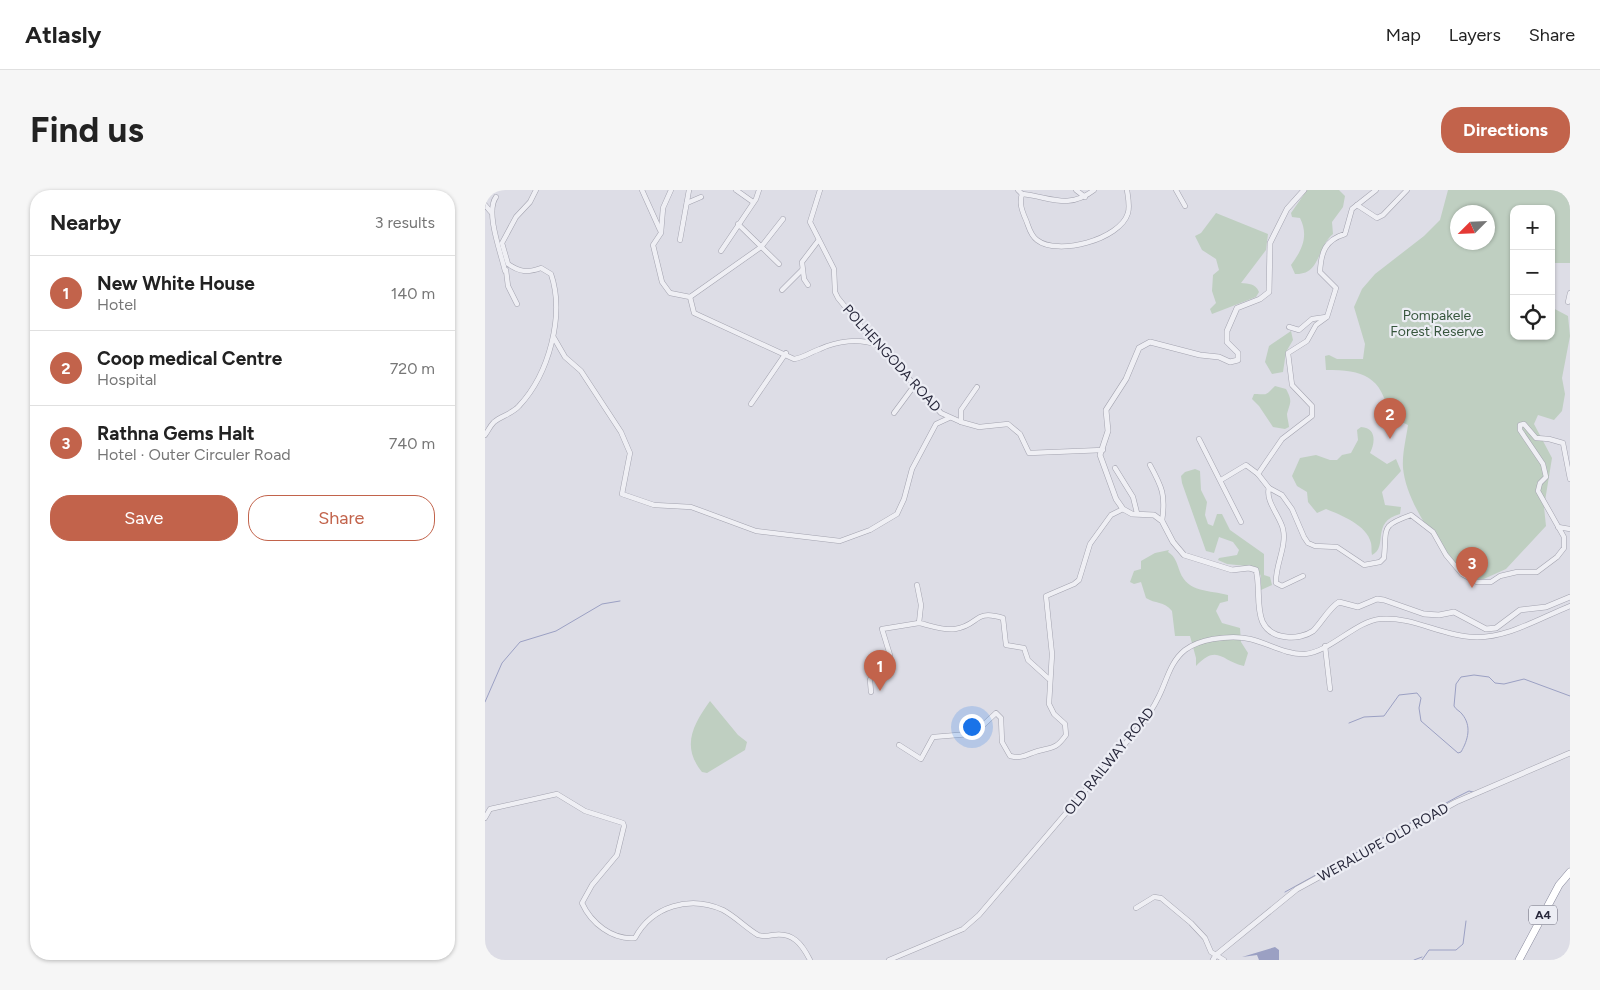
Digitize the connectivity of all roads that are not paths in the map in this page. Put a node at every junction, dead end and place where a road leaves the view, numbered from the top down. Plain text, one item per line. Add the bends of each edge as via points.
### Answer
1 (536, 190) edge
2 (642, 190) edge
3 (671, 190) edge
4 (689, 190) edge
5 (736, 190) edge
6 (759, 190) edge
7 (820, 190) edge
8 (1076, 190) edge
9 (1094, 190) edge
10 (1127, 190) edge
11 (1176, 190) edge
12 (1304, 190) edge
13 (1376, 190) edge
14 (1407, 190) edge
15 (1020, 192) edge
16 (701, 196) dead end
17 (496, 197) dead end
18 (1085, 197) junction
19 (753, 202) junction
20 (686, 204) junction
21 (485, 205) edge
22 (1357, 205) junction
23 (1185, 206) dead end
24 (491, 212) junction
25 (783, 219) dead end
26 (738, 224) junction
27 (661, 233) junction
28 (680, 240) dead end
29 (819, 241) junction
30 (761, 247) junction
31 (721, 251) dead end
32 (508, 264) junction
33 (779, 264) dead end
34 (802, 270) junction
35 (505, 271) junction
36 (808, 285) dead end
37 (782, 290) dead end
38 (1570, 293) edge
39 (691, 296) junction
40 (1568, 302) dead end
41 (517, 304) dead end
42 (1327, 317) junction
43 (1289, 327) dead end
44 (554, 338) junction
45 (878, 345) junction
46 (786, 353) junction
47 (914, 386) junction
48 (977, 387) dead end
49 (751, 404) dead end
50 (894, 413) dead end
51 (949, 418) junction
52 (961, 422) junction
53 (485, 435) edge
54 (1199, 439) dead end
55 (1103, 450) junction
56 (1150, 465) dead end
57 (1115, 468) dead end
58 (1258, 474) junction
59 (1570, 479) edge
60 (1221, 480) junction
61 (1269, 488) junction
62 (1123, 509) junction
63 (1137, 513) junction
64 (1162, 521) junction
65 (1241, 522) dead end
66 (1558, 527) junction
67 (1570, 529) edge
68 (1303, 576) dead end
69 (917, 585) dead end
70 (1570, 597) edge
71 (1570, 606) edge
72 (919, 623) junction
73 (1325, 646) junction
74 (1049, 679) junction
75 (1330, 689) dead end
76 (871, 692) dead end
77 (899, 745) dead end
78 (1570, 753) edge
79 (485, 818) edge
80 (1570, 872) edge
81 (1136, 908) dead end
82 (1215, 957) edge
83 (810, 960) edge
84 (889, 960) edge
85 (1224, 960) edge
86 (1519, 960) edge

1 - 32 street via 508,228 502,243
2 - 27 street
3 - 27 street via 663,208
4 - 20 street
5 - 19 street
6 - 19 street
7 - 29 street, POLHENGODA ROAD via 810,222
8 - 18 street
9 - 18 street
10 - 15 street via 1129,211 1118,227 1095,240 1062,245 1045,244 1032,235 1022,210
11 - 23 street
12 - 55 street via 1287,209 1270,243 1269,292 1237,308 1227,331 1227,342 1238,353 1238,360 1230,362 1159,343 1143,344 1106,410 1109,431
13 - 22 street
14 - 22 street via 1377,218
15 - 18 street via 1067,202
16 - 20 street
17 - 24 street via 492,201
19 - 26 street
20 - 28 street
21 - 24 street
22 - 42 street via 1349,216 1345,234 1327,242 1321,259 1320,272 1336,288
24 - 35 street
25 - 30 street
26 - 30 street
26 - 31 street
27 - 39 street via 653,245 662,282 669,293
29 - 34 street via 807,254
29 - 45 street, POLHENGODA ROAD via 834,269 838,298
30 - 33 street
30 - 39 street
32 - 35 street
32 - 44 street via 517,270 528,272 541,268 551,274 557,290
34 - 36 street
34 - 37 street
35 - 41 street
38 - 40 street
39 - 46 street via 695,313 701,318
42 - 43 street via 1312,319 1299,330
42 - 58 street via 1316,325 1307,341 1288,353 1292,385 1312,406 1312,416 1282,439
44 - 51 street via 565,358 581,370 621,432 630,453 622,494 654,505 691,507 756,532 840,541 870,530 897,514 911,469 936,424
44 - 53 street via 547,359 527,396 518,408 494,422
45 - 46 street via 853,341 797,358
45 - 47 street, POLHENGODA ROAD
46 - 49 street
47 - 50 street
47 - 51 street, POLHENGODA ROAD
48 - 52 street via 961,410
51 - 52 street, POLHENGODA ROAD
52 - 55 street, POLHENGODA ROAD via 979,427 1008,424 1020,434 1029,453
54 - 60 street
55 - 62 street via 1101,464
56 - 64 street via 1162,486 1165,500
57 - 63 street via 1133,497
58 - 60 street via 1246,465
58 - 61 street
59 - 66 street via 1563,444 1536,438 1524,424 1520,425 1520,430 1543,464 1546,477 1538,491
60 - 65 street
61 - 66 street via 1282,495 1308,543 1337,547 1364,564 1380,562 1384,558 1387,527 1391,522 1411,515 1433,532 1462,574 1477,582 1491,582 1517,572 1537,572 1563,548 1564,537
61 - 68 street via 1268,495 1285,540 1275,569 1276,583 1282,586
62 - 63 street
62 - 74 street via 1111,515 1090,544 1079,580 1046,596 1052,654
63 - 64 street via 1154,515
64 - 70 street via 1184,555 1232,570 1256,570 1259,615 1270,630 1284,637 1295,638 1311,632 1339,602 1358,606 1377,599 1424,614 1454,612 1486,629 1496,628 1520,610 1546,607
66 - 67 street
69 - 72 street via 921,605
71 - 73 street, OLD RAILWAY ROAD via 1517,628 1481,637 1463,636 1403,619 1379,619
72 - 74 street via 952,630 988,614 1003,618 1006,644 1024,648 1028,660
72 - 76 street via 883,629 890,655 884,667 875,669 871,674
73 - 75 street
73 - 84 street, OLD RAILWAY ROAD via 1305,654 1231,636 1200,641 1184,651 1172,664 1151,712 979,915 963,929
74 - 77 street via 1049,704 1065,724 1066,735 1050,750 1020,758 1011,756 1001,742 1001,718 996,714 969,734 933,737 921,759
78 - 82 street, WERALUPE OLD ROAD via 1456,802 1312,880
79 - 83 street via 490,809 557,794 585,811 623,823 625,826 617,854 582,903 587,914 604,930 620,937 635,938 642,925 663,909 707,903 725,911 758,935 789,935 802,944
80 - 86 highway, A4 via 1559,885
81 - 82 street via 1154,897 1161,898 1191,922
82 - 85 street

